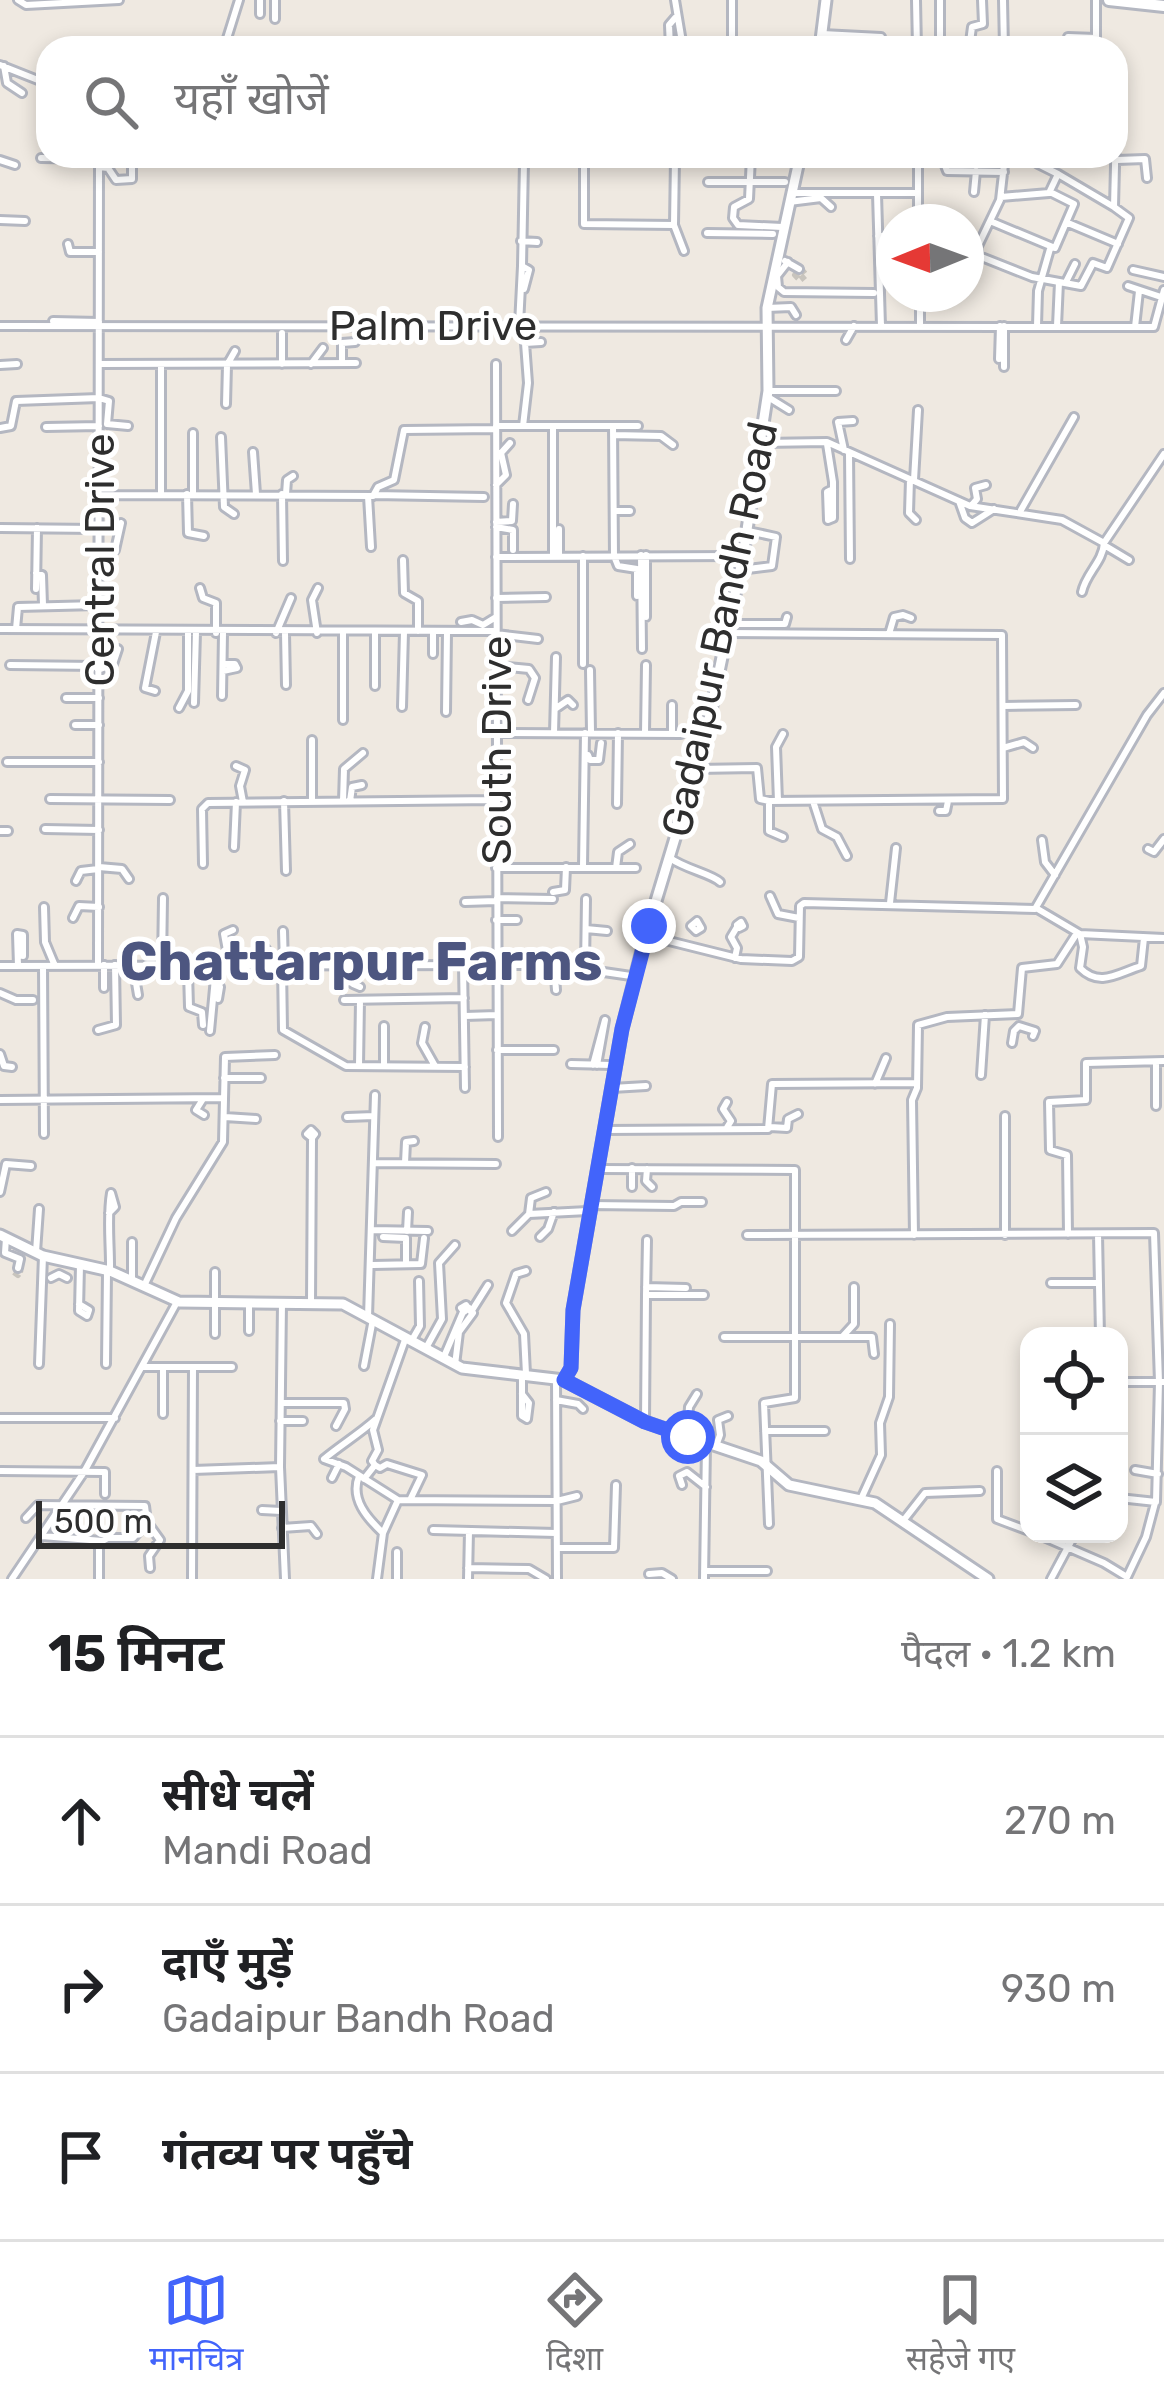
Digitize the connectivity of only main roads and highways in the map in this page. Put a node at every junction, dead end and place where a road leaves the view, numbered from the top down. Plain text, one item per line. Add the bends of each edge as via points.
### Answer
1 (1109, 0) edge
2 (1126, 0) edge
3 (1164, 4) edge

1 - 3 main road
2 - 3 main road

